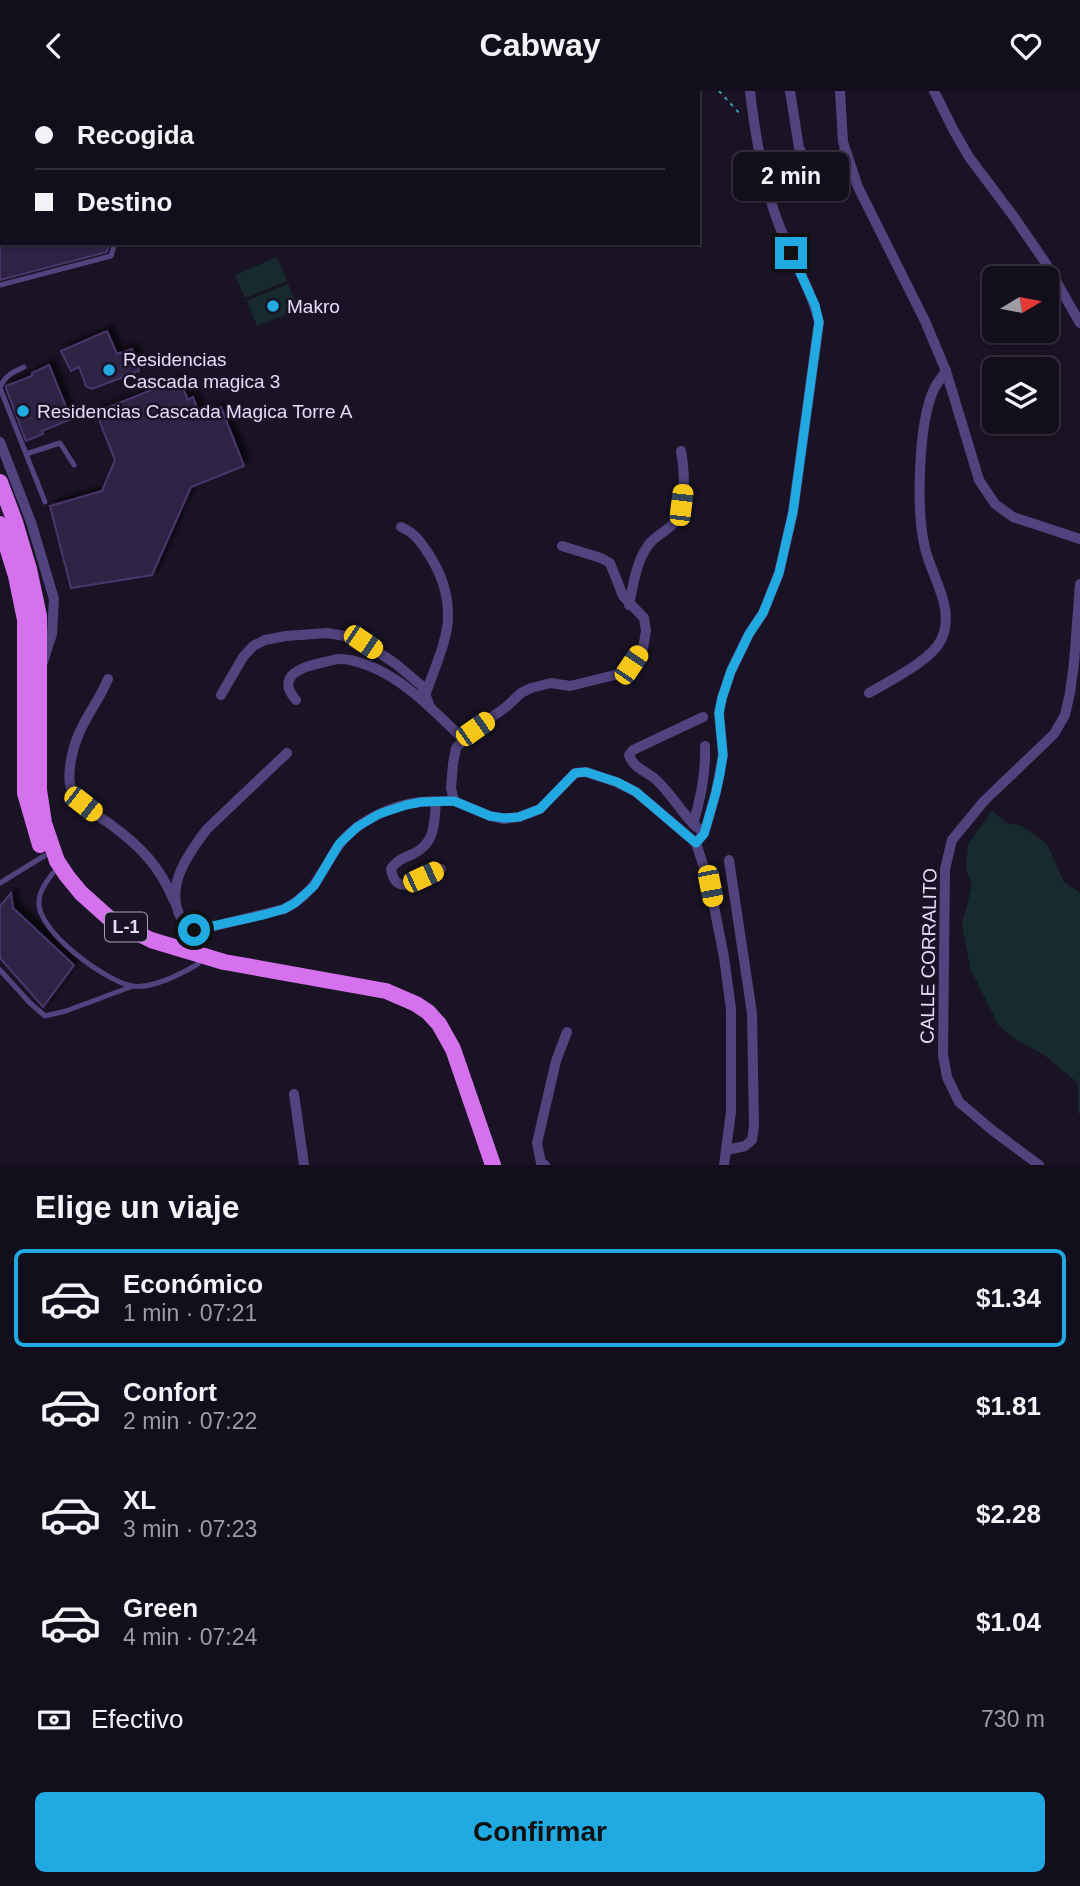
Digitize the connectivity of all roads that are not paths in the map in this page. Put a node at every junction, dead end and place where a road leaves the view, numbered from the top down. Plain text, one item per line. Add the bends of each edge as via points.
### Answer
1 (750, 91) edge
2 (790, 91) edge
3 (840, 91) edge
4 (934, 91) edge
5 (846, 152) junction
6 (114, 245) edge
7 (0, 285) edge
8 (1080, 323) edge
9 (24, 367) dead end
10 (946, 372) junction
11 (0, 442) edge
12 (681, 451) dead end
13 (26, 454) junction
14 (74, 465) dead end
15 (0, 482) edge
16 (45, 502) dead end
17 (0, 524) edge
18 (401, 527) dead end
19 (1080, 539) edge
20 (562, 546) dead end
21 (1080, 584) edge
22 (629, 605) junction
23 (39, 675) junction
24 (108, 679) dead end
25 (426, 693) junction
26 (869, 693) dead end
27 (221, 695) dead end
28 (296, 700) dead end
29 (430, 707) junction
30 (703, 717) dead end
31 (464, 740) junction
32 (705, 745) dead end
33 (287, 753) dead end
34 (454, 801) junction
35 (436, 802) junction
36 (693, 824) junction
37 (704, 834) junction
38 (696, 843) junction
39 (44, 856) junction
40 (729, 860) dead end
41 (441, 869) dead end
42 (53, 873) junction
43 (0, 883) edge
44 (175, 903) junction
45 (198, 964) junction
46 (0, 970) edge
47 (133, 986) junction
48 (567, 1032) dead end
49 (294, 1094) dead end
50 (727, 1150) junction
51 (304, 1165) edge
52 (482, 1165) edge
53 (493, 1165) edge
54 (545, 1165) edge
55 (724, 1165) edge
56 (1039, 1165) edge

1 - 37 street via 763,174 776,218 819,322 793,512 779,573 722,698 723,755
2 - 5 street via 805,159 823,161
3 - 5 street
4 - 8 street via 969,157 1045,262
5 - 10 street via 858,187
6 - 7 lane via 111,256
9 - 13 lane via 8,375 0,388
10 - 19 street via 979,480 995,504 1013,517
10 - 26 street via 927,408 920,459 925,549 946,612 946,626 940,643 919,663
11 - 23 street, L-1 via 54,599 52,634
12 - 22 street via 685,470 676,520 646,548
13 - 14 lane via 60,443
13 - 16 lane
15 - 23 main road, L-1 via 29,569 39,616
17 - 39 main road, L-1 via 25,620 25,793
18 - 25 street via 412,531 437,567 449,616
20 - 22 street via 610,563
21 - 56 street, CALLE CORRALITO via 1065,715 1054,734 984,801 952,840 945,869 943,1055 947,1077 959,1102
22 - 31 street via 644,618 646,631 643,648 631,665 619,674 596,680 551,683 521,693
23 - 53 main road, L-1 via 38,790 44,823 57,860 80,893 110,919 151,940 224,963 386,991 416,1004 439,1024 453,1049
24 - 44 street via 78,735 69,780 83,804 148,857
25 - 27 street via 396,664 363,642 312,633 253,646
25 - 29 street
28 - 29 street via 289,692 292,675 309,665 340,659 366,664 394,678
29 - 31 street
30 - 36 street via 629,755
31 - 34 street via 456,748 453,764
32 - 36 street
33 - 44 street via 207,829 178,877
34 - 35 street
34 - 38 street via 490,816 519,817 540,809 575,773 586,772 636,792
35 - 41 street via 430,838 419,851 395,862 392,879 405,886
35 - 44 street via 406,805 357,827 339,844 314,886 284,909 194,930 185,926
36 - 37 street
37 - 38 street
38 - 50 street via 710,886 731,1009
39 - 42 main road, L-1
39 - 43 lane
40 - 50 street via 752,1013 754,1126 752,1140
42 - 45 main road, L-1 via 74,900 108,929 146,949
42 - 47 lane via 38,901 41,915 71,950 95,969
45 - 47 lane via 176,977
45 - 52 main road, L-1 via 384,1000 420,1019 446,1054
46 - 47 lane via 45,1016
48 - 54 street via 537,1143
49 - 51 street
50 - 55 street

